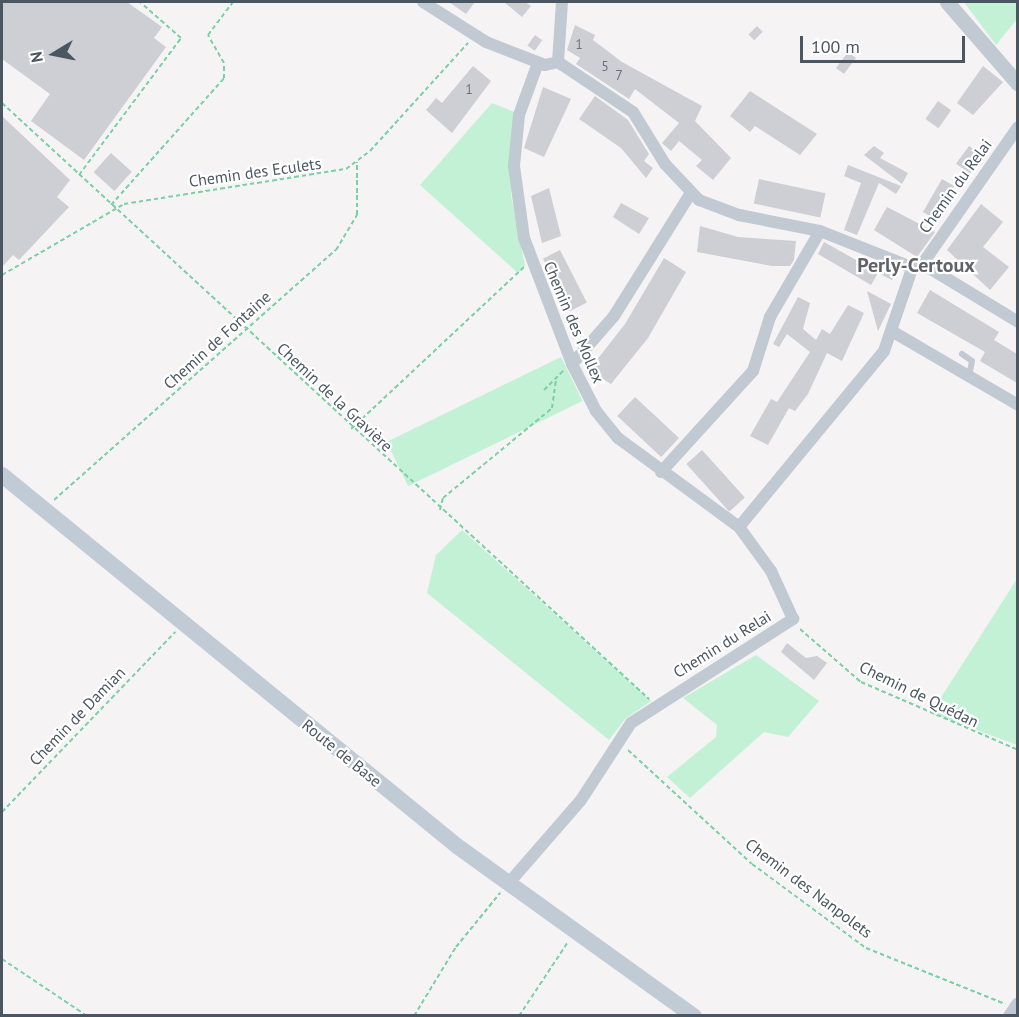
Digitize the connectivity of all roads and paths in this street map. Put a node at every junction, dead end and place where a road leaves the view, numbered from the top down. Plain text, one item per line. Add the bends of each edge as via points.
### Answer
1 (140, 2) edge
2 (233, 2) edge
3 (423, 2) edge
4 (562, 2) edge
5 (947, 2) edge
6 (475, 35) junction
7 (558, 62) junction
8 (538, 63) junction
9 (1017, 84) edge
10 (2, 103) edge
11 (1017, 127) edge
12 (357, 162) junction
13 (79, 175) junction
14 (691, 193) junction
15 (113, 207) junction
16 (820, 231) junction
17 (530, 261) junction
18 (917, 266) junction
19 (2, 275) edge
20 (1017, 322) edge
21 (245, 331) junction
22 (895, 333) junction
23 (962, 354) dead end
24 (572, 364) junction
25 (969, 376) junction
26 (556, 378) junction
27 (544, 390) dead end
28 (1017, 405) edge
29 (351, 429) junction
30 (661, 472) junction
31 (2, 475) edge
32 (43, 510) junction
33 (440, 510) junction
34 (739, 526) junction
35 (793, 619) junction
36 (170, 637) dead end
37 (655, 705) junction
38 (616, 743) junction
39 (1017, 750) edge
40 (2, 812) edge
41 (508, 884) junction
42 (574, 932) junction
43 (2, 959) edge
44 (1014, 1010) edge
45 (87, 1016) edge
46 (414, 1016) edge
47 (519, 1016) edge
48 (694, 1016) edge

1 - 13 path via 181,38
2 - 15 path via 208,35 224,63 224,78
3 - 6 street
4 - 7 street
5 - 9 street
6 - 8 street
6 - 12 path, Chemin des Eculets
7 - 8 street
7 - 14 street via 633,112 665,164
8 - 17 street, Chemin des Mollex via 526,90 514,148
10 - 13 path, Chemin de la Gravière
11 - 18 street, Chemin du Relai
12 - 15 path, Chemin des Eculets via 328,174 151,198
12 - 21 path, Chemin de Fontaine via 358,207 348,235
13 - 15 path, Chemin de la Gravière
14 - 16 street via 722,210
14 - 24 street via 614,316
15 - 19 path, Chemin des Eculets
15 - 21 path, Chemin de la Gravière
16 - 18 street
16 - 30 street via 770,317 753,371
17 - 24 street, Chemin des Mollex
17 - 29 path
18 - 20 street
18 - 22 street, Chemin du Relai
21 - 29 path, Chemin de la Gravière
21 - 32 path, Chemin de Fontaine
22 - 25 street
22 - 34 street, Chemin du Relai via 843,405
23 - 25 lane via 972,362
24 - 26 path
24 - 30 street, Chemin des Mollex via 607,425
25 - 28 street
26 - 27 path
26 - 33 path via 552,408 443,498
29 - 33 path, Chemin de la Gravière
30 - 34 street, Chemin des Mollex
31 - 32 main road, Route de Base
32 - 41 main road, Route de Base
33 - 37 path, Chemin de la Gravière
34 - 35 street, Chemin du Relai via 776,580
35 - 37 street, Chemin du Relai
35 - 39 path, Chemin de Quédan via 861,682
36 - 40 path, Chemin de Damian
37 - 38 street, Chemin du Relai via 631,723
38 - 41 street, Chemin du Relai via 581,800
38 - 44 path, Chemin des Nanpolets via 753,864 866,948
41 - 42 main road, Route de Base
41 - 46 path via 456,947
42 - 47 path
42 - 48 main road, Route de Base
43 - 45 path

